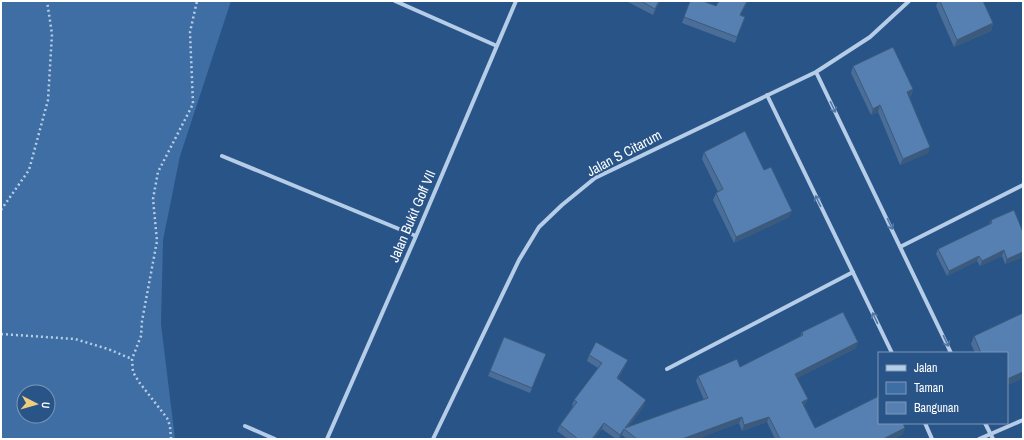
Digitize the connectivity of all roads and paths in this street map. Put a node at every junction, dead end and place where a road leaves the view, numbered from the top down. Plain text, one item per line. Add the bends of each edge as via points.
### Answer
1 (47, 1) edge
2 (197, 1) edge
3 (395, 1) edge
4 (516, 1) edge
5 (909, 1) edge
6 (497, 46) junction
7 (816, 72) junction
8 (766, 94) junction
9 (222, 156) dead end
10 (1023, 185) edge
11 (1, 210) edge
12 (416, 236) junction
13 (900, 247) junction
14 (853, 272) junction
15 (1, 334) edge
16 (892, 352) edge
17 (952, 352) edge
18 (132, 359) junction
19 (667, 369) dead end
20 (1023, 420) edge
21 (925, 424) edge
22 (985, 424) edge
23 (245, 426) dead end
24 (990, 434) junction
25 (171, 439) edge
26 (275, 439) edge
27 (327, 439) edge
28 (433, 439) edge
29 (932, 439) edge
30 (979, 439) edge
31 (993, 439) edge

1 - 11 path via 52,34 48,100 30,170
2 - 18 path via 190,32 193,104 158,172 153,199 157,241 141,336
3 - 6 street
4 - 6 street, Jalan Bukit Golf VII
5 - 7 street, Jalan S Citarum via 870,37
6 - 12 street, Jalan Bukit Golf VII
7 - 8 street, Jalan S Citarum
7 -> 13 street
14 -> 8 street
8 - 28 street, Jalan S Citarum via 595,178 539,227 519,260
9 - 12 street
10 - 13 street
12 - 27 street, Jalan Bukit Golf VII
13 -> 17 street
16 -> 14 street
14 - 19 street
15 - 18 path via 75,339
18 - 25 path via 133,372 138,382 167,418
20 - 24 street
21 - 29 street
22 - 24 street
23 - 26 street
24 - 30 street
24 - 31 street

